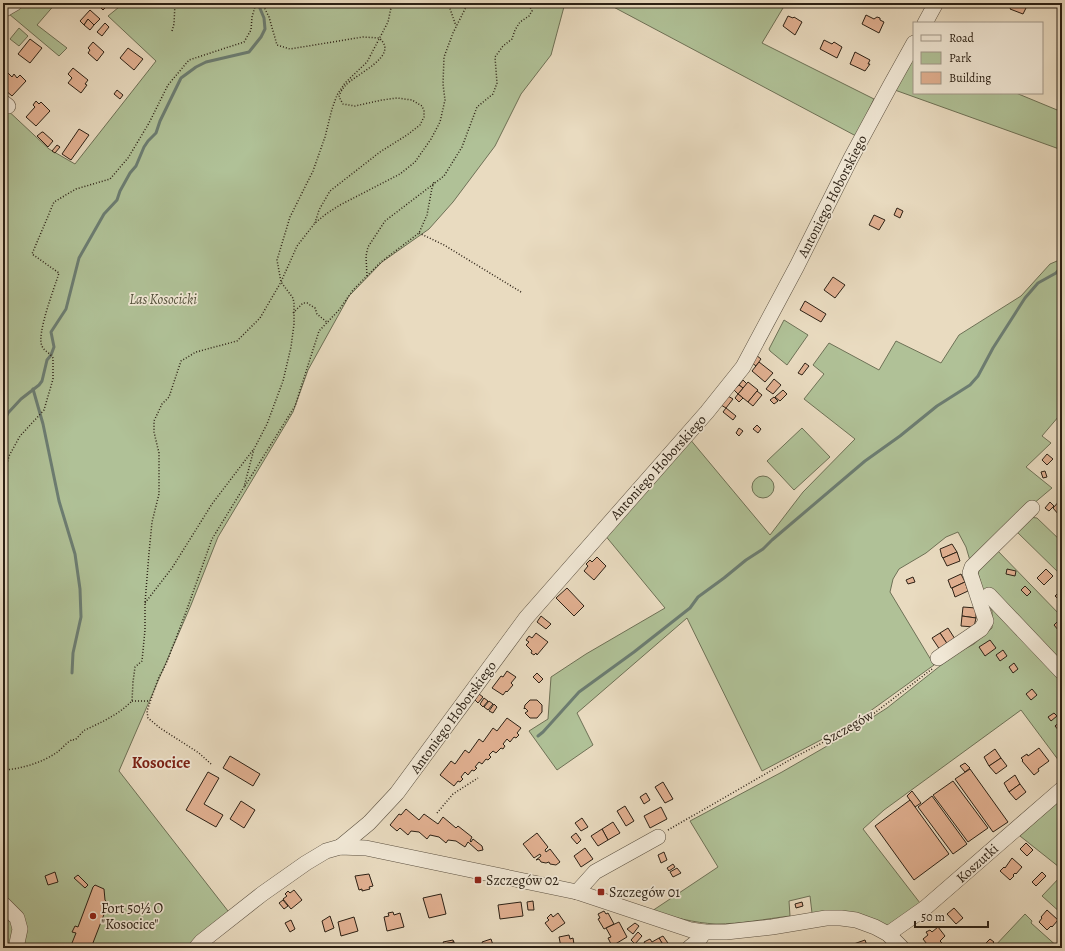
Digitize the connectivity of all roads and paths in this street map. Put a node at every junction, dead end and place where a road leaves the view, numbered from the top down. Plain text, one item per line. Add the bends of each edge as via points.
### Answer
1 (15, 3) edge
2 (175, 3) edge
3 (256, 3) edge
4 (262, 3) edge
5 (392, 3) edge
6 (448, 3) edge
7 (468, 3) edge
8 (528, 3) edge
9 (936, 3) edge
10 (3, 10) edge
11 (926, 22) edge
12 (456, 27) junction
13 (172, 31) dead end
14 (378, 38) junction
15 (913, 45) edge
16 (434, 182) junction
17 (315, 223) junction
18 (419, 233) junction
19 (367, 276) junction
20 (281, 282) junction
21 (521, 292) dead end
22 (294, 312) junction
23 (328, 323) junction
24 (254, 449) junction
25 (244, 487) junction
26 (3, 496) edge
27 (1032, 508) dead end
28 (989, 595) dead end
29 (145, 604) junction
30 (938, 658) joint
31 (1062, 672) edge
32 (132, 701) junction
33 (150, 701) junction
34 (211, 764) dead end
35 (3, 770) edge
36 (478, 778) dead end
37 (1062, 789) edge
38 (437, 813) dead end
39 (658, 837) joint
40 (340, 847) junction
41 (577, 892) junction
42 (3, 904) edge
43 (704, 932) junction
44 (888, 934) junction
45 (16, 948) edge
46 (196, 948) edge
47 (689, 948) edge
48 (902, 948) edge

1 - 10 street
2 - 13 path
3 - 26 path via 251,30 244,42 189,60 168,85 150,123 128,158 110,179 76,189 54,202 32,254 59,273 44,317 41,343 53,358 53,379 44,410 20,436 9,456 4,476 6,491
4 - 14 path via 277,45 290,49 363,37
5 - 14 path via 388,22
6 - 12 path
7 - 12 path
8 - 16 path via 532,12 520,22 512,39 495,57 497,83 492,94 477,107 462,147 444,176
9 - 11 street
12 - 17 path via 444,57 445,100 440,122 415,162 400,174 326,214
14 - 17 path via 385,44 380,60 344,86 340,100 343,104 355,106 397,98 412,100 422,106 424,117 420,125 330,191
14 - 20 path via 367,62 345,83 332,109 318,158 290,217 277,260
15 - 40 street, Antoniego Hoborskiego via 743,367 707,412 526,618 397,793 369,823
16 - 18 path via 427,215
16 - 19 path via 385,221 368,247
17 - 20 path via 297,246
18 - 19 path
18 - 21 path via 444,245
19 - 23 path
20 - 22 path via 294,300
20 - 29 path via 260,318 237,341 196,352 181,361 169,397 162,404 154,420 159,453 159,494 152,522
22 - 23 path via 307,303
22 - 24 path via 291,347 283,381 267,424
23 - 25 path via 319,331 295,406
24 - 25 path
24 - 29 path via 212,504 172,568
25 - 33 path via 212,539
27 - 30 street via 972,567 970,573 986,621 981,629
28 - 31 street
29 - 32 path via 142,661 136,667 132,682
30 - 39 path, Szczegów via 939,664 864,721 793,758
32 - 33 path
32 - 35 path via 111,718 84,731 57,753 21,767
33 - 34 path via 148,718
36 - 38 path via 453,794
37 - 44 street, Koszutki via 925,908
39 - 41 street via 595,872
40 - 41 street via 366,848
40 - 46 street via 326,851 306,863 262,894
41 - 43 street
42 - 45 street via 17,918 20,929
43 - 44 street via 772,928 826,918 841,918 856,920
43 - 47 street
44 - 48 street

